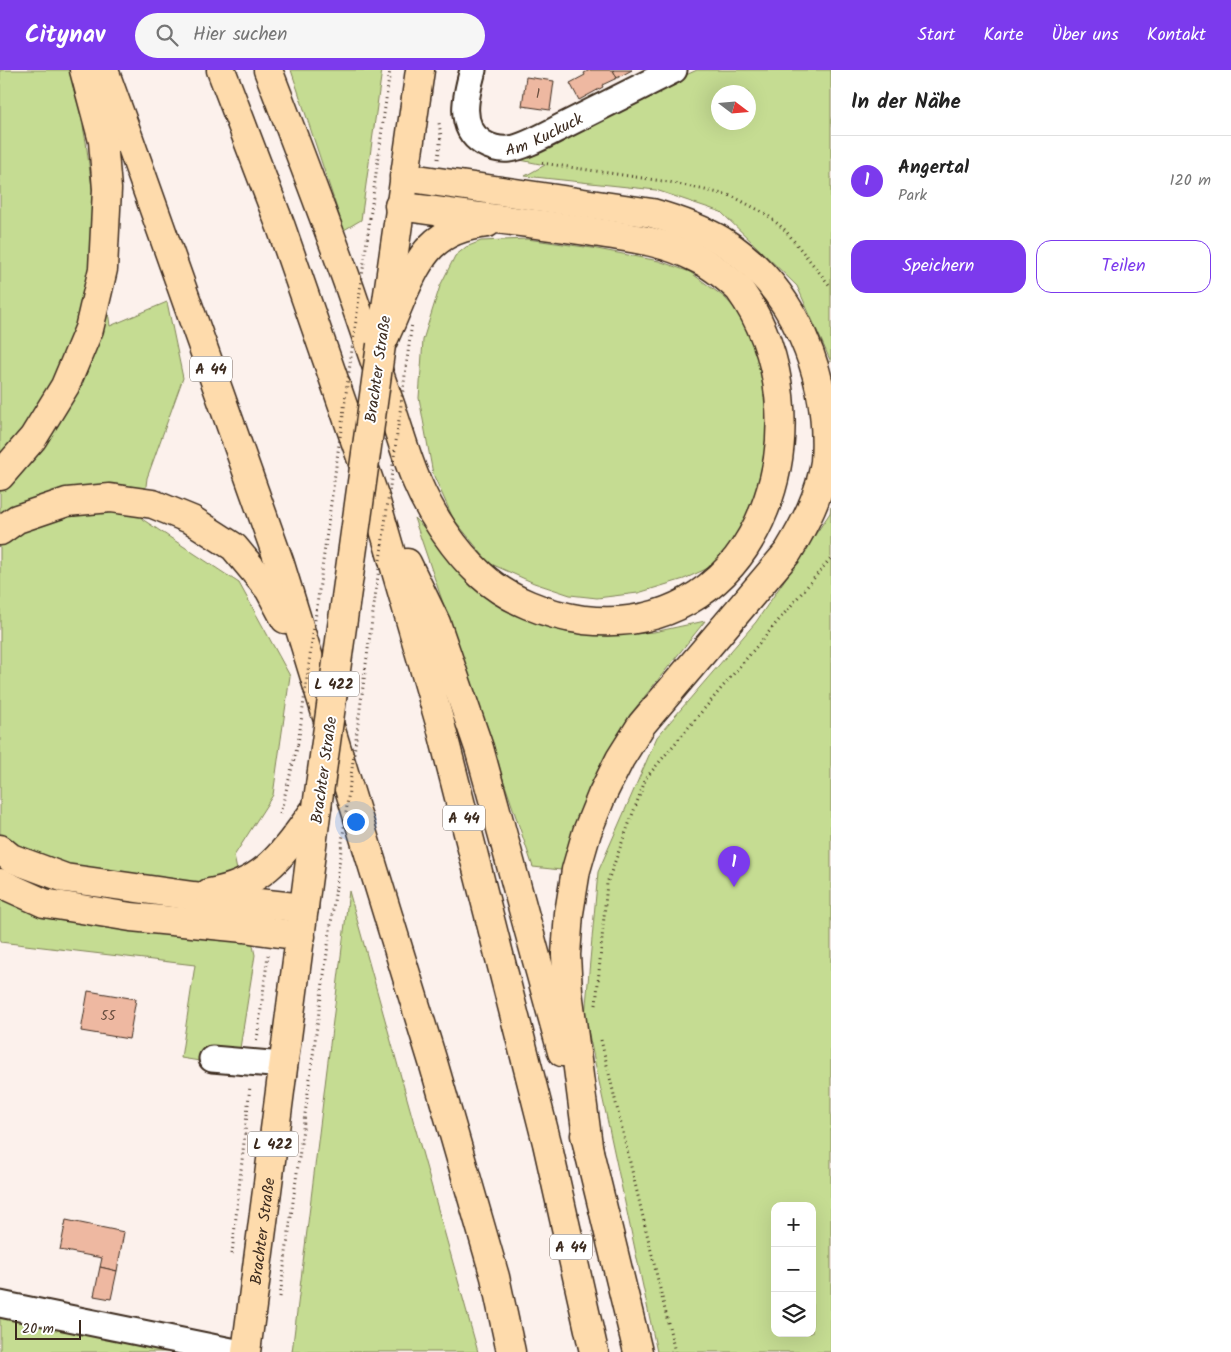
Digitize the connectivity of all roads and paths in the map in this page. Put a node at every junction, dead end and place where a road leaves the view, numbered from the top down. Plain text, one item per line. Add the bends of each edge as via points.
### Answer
1 (84, 70) edge
2 (104, 70) edge
3 (221, 70) edge
4 (268, 70) edge
5 (390, 70) edge
6 (420, 70) edge
7 (474, 70) edge
8 (674, 70) edge
9 (411, 132) junction
10 (476, 139) junction
11 (404, 177) junction
12 (399, 206) junction
13 (516, 220) junction
14 (406, 311) junction
15 (381, 345) junction
16 (0, 476) edge
17 (374, 495) junction
18 (0, 531) edge
19 (831, 558) edge
20 (313, 670) junction
21 (298, 744) dead end
22 (317, 807) junction
23 (0, 849) edge
24 (0, 883) edge
25 (193, 896) junction
26 (304, 908) junction
27 (301, 936) junction
28 (596, 1006) dead end
29 (600, 1034) dead end
30 (212, 1059) dead end
31 (283, 1065) junction
32 (590, 1153) junction
33 (280, 1300) dead end
34 (0, 1304) edge
35 (236, 1352) edge
36 (246, 1352) edge
37 (511, 1352) edge
38 (594, 1352) edge
39 (638, 1352) edge
40 (675, 1352) edge

1 - 16 main road via 103,141 107,189 103,269 89,329 64,386 33,438
2 - 20 main road, A 44 via 277,555
3 - 17 main road, A 44 via 281,226
4 - 13 main road via 322,210 417,483 462,554 481,575 501,590 546,611 573,618 603,622 647,618 700,598 721,584 756,550 779,514 792,481 799,451 800,416 794,374 785,352 749,298 699,259 644,240
5 - 21 path, bridge
6 - 9 main road, Brachter Straße / L 422
7 - 10 street via 465,112 468,128
8 - 10 street, Am Kuckuck via 527,143 509,149 489,147
9 - 10 path
9 - 11 main road, Brachter Straße / L 422
11 - 12 main road, Brachter Straße / L 422
11 - 32 main road via 652,214 710,234 740,253 781,295 813,355 826,401 825,461 820,486 802,529 788,552 642,724 602,794 587,832 576,870 566,955
12 - 13 main road
12 - 15 main road, Brachter Straße / L 422
13 - 14 main road via 468,226 437,242 420,259 411,276
14 - 15 main road
14 - 33 path, bridge via 336,887
15 - 22 main road, Brachter Straße / L 422, bridge
17 - 32 main road via 436,623 479,748
17 - 38 main road, A 44 via 450,761 547,1142
18 - 20 main road via 17,519 66,502 110,498 153,504 192,520 234,547 269,589
19 - 28 path via 646,778 607,883
20 - 37 main road, A 44 via 436,1071 495,1277
22 - 25 main road via 268,869 224,891
22 - 26 main road, Brachter Straße / L 422
23 - 25 main road via 11,858 66,878
24 - 27 main road via 44,903 131,917
25 - 26 main road
26 - 27 main road, Brachter Straße / L 422
27 - 31 main road, Brachter Straße / L 422
29 - 40 path
30 - 31 street
31 - 36 main road, Brachter Straße / L 422
32 - 39 main road
34 - 35 street

